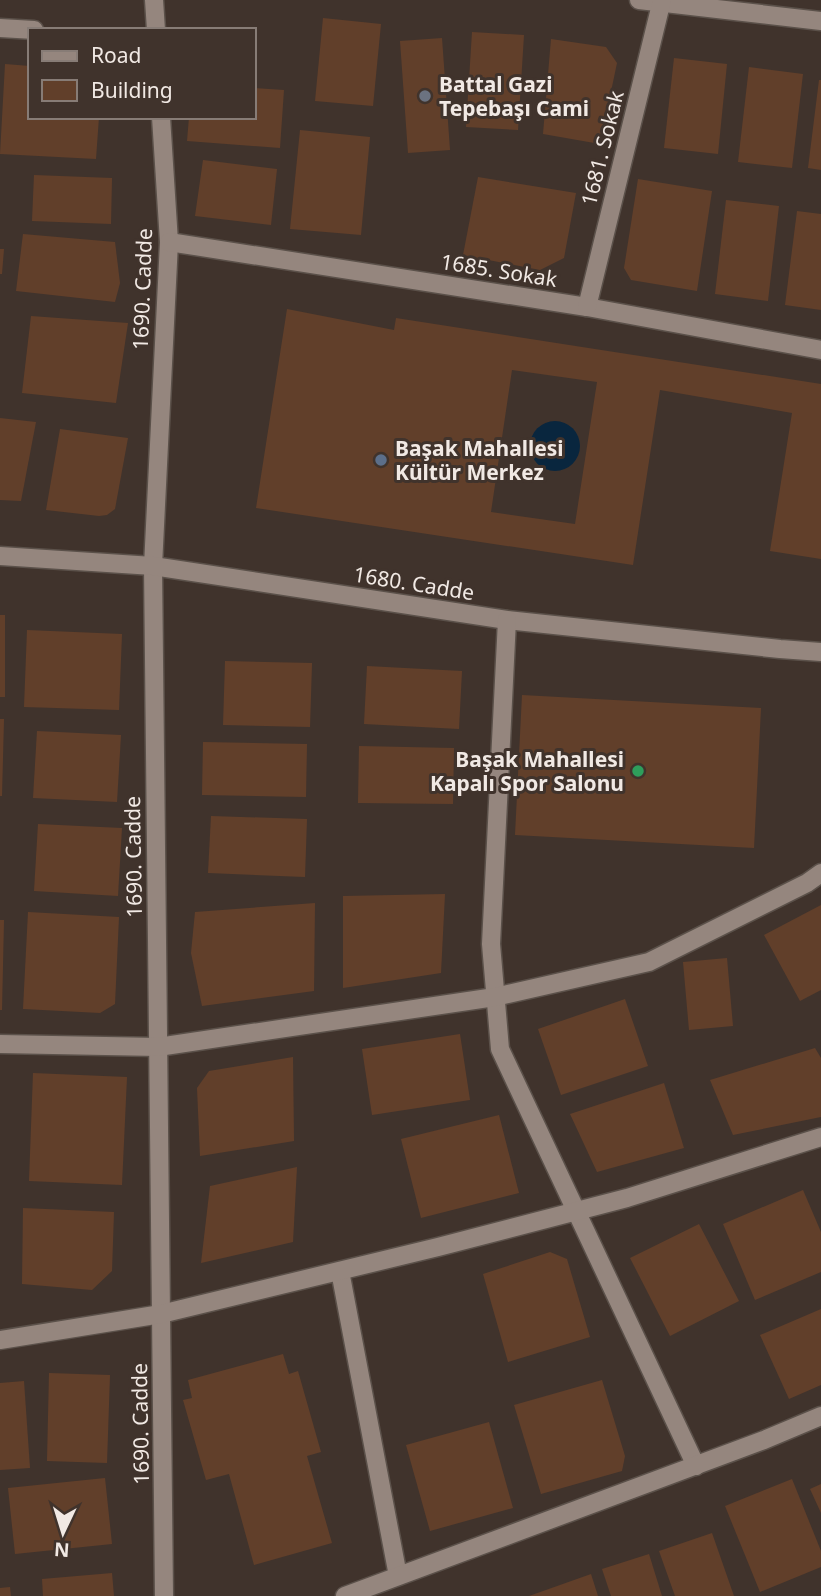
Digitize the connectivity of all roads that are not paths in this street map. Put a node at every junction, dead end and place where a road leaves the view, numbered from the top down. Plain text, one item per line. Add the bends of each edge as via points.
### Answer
1 (154, 0) edge
2 (639, 0) edge
3 (662, 1) edge
4 (821, 21) edge
5 (0, 28) edge
6 (156, 28) edge
7 (28, 30) edge
8 (161, 119) edge
9 (169, 242) junction
10 (587, 307) junction
11 (821, 350) edge
12 (0, 556) edge
13 (153, 566) junction
14 (507, 620) junction
15 (821, 652) edge
16 (821, 873) edge
17 (495, 997) junction
18 (0, 1044) edge
19 (158, 1047) junction
20 (821, 1137) edge
21 (576, 1211) junction
22 (340, 1271) junction
23 (161, 1314) junction
24 (0, 1340) edge
25 (821, 1416) edge
26 (695, 1466) junction
27 (398, 1576) junction
28 (164, 1596) edge
29 (345, 1596) edge

1 - 6 street
2 - 3 street
3 - 4 street
3 - 10 street, 1681. Sokak
5 - 7 street
8 - 9 street, 1690. Cadde
9 - 10 street, 1685. Sokak
9 - 13 street, 1690. Cadde
10 - 11 street, 1685. Sokak
12 - 13 street, 1680. Cadde
13 - 14 street, 1680. Cadde
13 - 19 street, 1690. Cadde
14 - 15 street, 1680. Cadde
14 - 17 street via 491,944
16 - 17 street via 649,962
17 - 19 street
17 - 21 street via 500,1049
18 - 19 street
19 - 23 street, 1690. Cadde
20 - 21 street
21 - 22 street
21 - 26 street
22 - 23 street
22 - 27 street
23 - 24 street
23 - 28 street, 1690. Cadde
25 - 26 street
26 - 27 street
27 - 29 street

